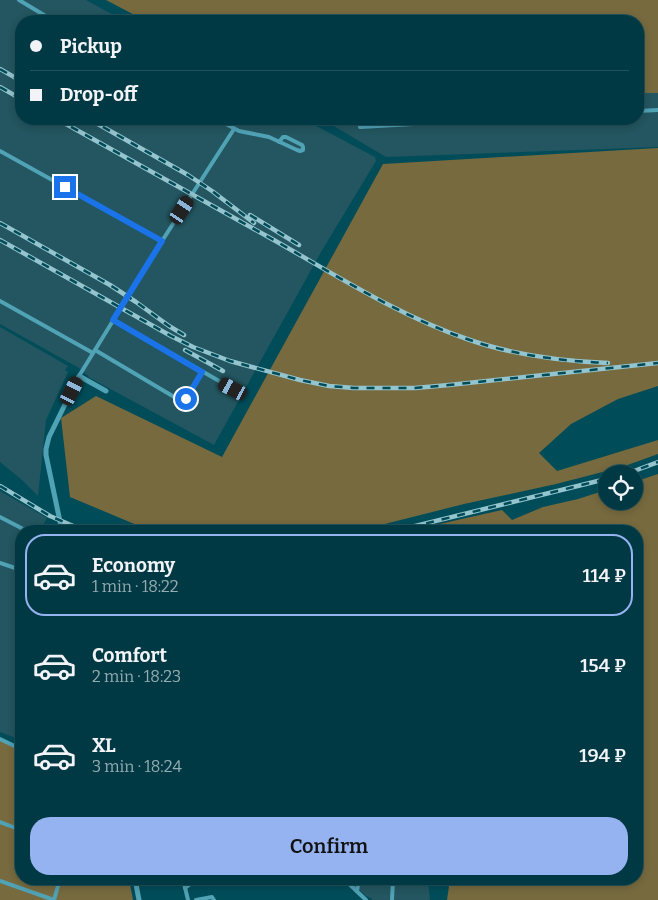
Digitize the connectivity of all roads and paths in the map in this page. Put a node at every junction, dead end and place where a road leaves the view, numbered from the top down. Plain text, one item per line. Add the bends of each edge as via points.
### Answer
1 (18, 0) edge
2 (44, 15) edge
3 (658, 110) edge
4 (644, 111) edge
5 (227, 125) edge
6 (396, 125) edge
7 (360, 127) dead end
8 (234, 129) junction
9 (279, 142) junction
10 (0, 151) edge
11 (162, 241) junction
12 (0, 301) edge
13 (113, 320) junction
14 (94, 352) junction
15 (202, 372) junction
16 (80, 376) junction
17 (233, 389) dead end
18 (106, 391) dead end
19 (0, 517) edge
20 (16, 525) edge
21 (61, 525) edge
22 (0, 563) edge
23 (15, 568) edge
24 (0, 739) edge
25 (15, 746) edge
26 (0, 822) edge
27 (15, 828) edge
28 (0, 880) edge
29 (58, 885) edge
30 (136, 885) edge
31 (184, 885) edge
32 (189, 885) edge
33 (350, 885) edge
34 (358, 885) edge
35 (393, 885) edge
36 (185, 888) junction
37 (357, 892) junction
38 (54, 900) edge
39 (139, 900) edge
40 (188, 900) edge
41 (196, 900) edge
42 (214, 900) edge
43 (366, 900) edge
44 (392, 900) edge

1 - 2 lane
3 - 4 lane
5 - 8 lane
6 - 7 lane
8 - 9 lane
8 - 11 lane
9 - 9 lane via 297,150 303,150 302,145 286,137
10 - 11 lane
11 - 13 lane
12 - 14 lane
13 - 14 lane
13 - 15 lane
14 - 15 lane via 181,401 186,399
14 - 16 lane
15 - 17 lane
16 - 18 street
16 - 21 street via 46,449
19 - 20 lane
22 - 23 lane
24 - 25 lane
26 - 27 lane
28 - 38 lane
29 - 38 lane
30 - 39 street
31 - 36 lane
32 - 36 lane
33 - 37 lane
34 - 37 lane
35 - 44 lane
36 - 40 lane
37 - 43 lane
41 - 42 lane via 212,897

